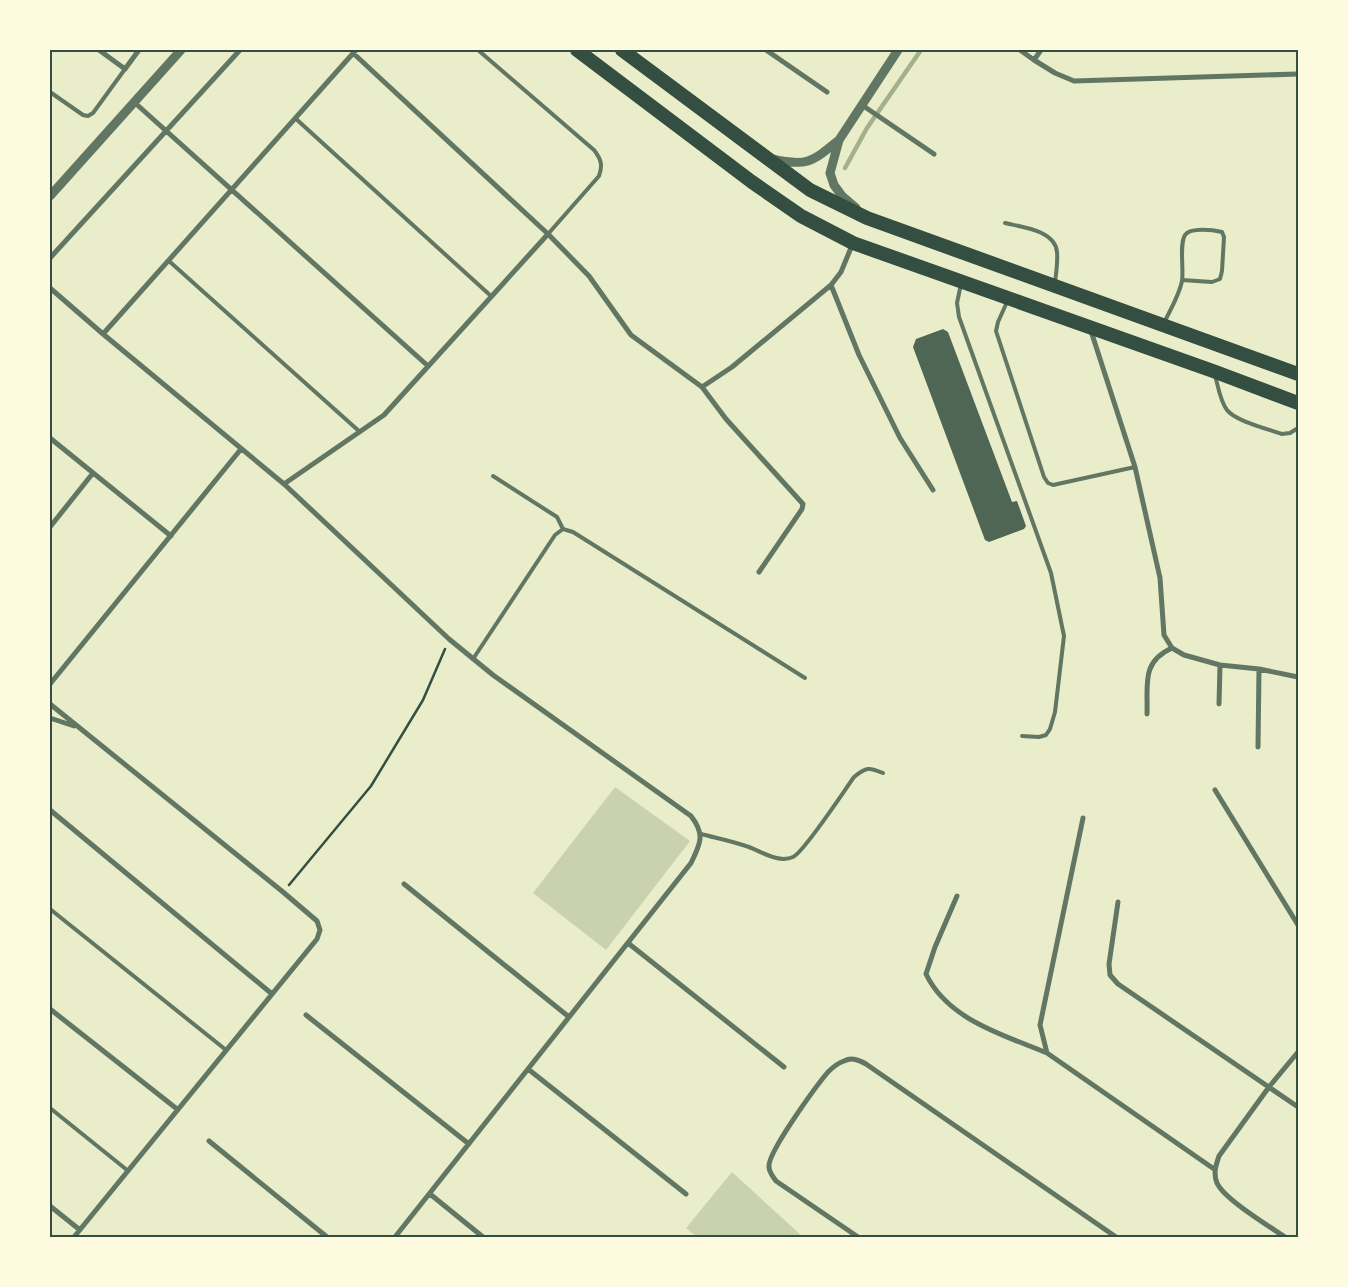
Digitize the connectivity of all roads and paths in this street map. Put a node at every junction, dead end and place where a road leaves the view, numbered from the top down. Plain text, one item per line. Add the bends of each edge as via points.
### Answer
1 (98, 50) edge
2 (139, 50) edge
3 (181, 50) edge
4 (240, 50) edge
5 (478, 50) edge
6 (577, 50) edge
7 (622, 50) edge
8 (766, 50) edge
9 (898, 50) edge
10 (1020, 50) edge
11 (1041, 50) edge
12 (354, 52) edge
13 (1034, 60) junction
14 (125, 69) junction
15 (1298, 74) edge
16 (50, 92) edge
17 (827, 92) dead end
18 (137, 105) junction
19 (862, 105) junction
20 (295, 118) junction
21 (167, 132) junction
22 (839, 140) junction
23 (934, 154) dead end
24 (764, 157) junction
25 (231, 190) junction
26 (50, 196) edge
27 (867, 218) junction
28 (1005, 223) dead end
29 (548, 234) junction
30 (853, 243) junction
31 (50, 258) edge
32 (168, 261) junction
33 (1182, 280) junction
34 (962, 282) junction
35 (831, 286) junction
36 (1055, 286) junction
37 (50, 288) edge
38 (491, 296) junction
39 (1008, 297) junction
40 (1163, 325) junction
41 (1090, 328) junction
42 (103, 334) junction
43 (428, 366) junction
44 (1213, 370) junction
45 (1298, 374) edge
46 (702, 387) junction
47 (1298, 403) edge
48 (1298, 428) edge
49 (360, 432) junction
50 (50, 438) edge
51 (241, 449) junction
52 (1135, 467) junction
53 (93, 473) junction
54 (493, 476) dead end
55 (284, 484) junction
56 (933, 490) dead end
57 (50, 528) edge
58 (563, 529) junction
59 (171, 536) junction
60 (759, 572) dead end
61 (449, 639) junction
62 (1172, 648) junction
63 (473, 659) junction
64 (1220, 665) junction
65 (1259, 669) junction
66 (1298, 677) edge
67 (805, 678) dead end
68 (50, 684) edge
69 (50, 704) edge
70 (1219, 704) dead end
71 (1147, 714) dead end
72 (50, 718) edge
73 (79, 728) junction
74 (1022, 736) dead end
75 (1258, 747) dead end
76 (883, 773) dead end
77 (1215, 790) dead end
78 (50, 810) edge
79 (1083, 818) dead end
80 (701, 834) junction
81 (404, 884) dead end
82 (283, 892) junction
83 (957, 896) dead end
84 (1118, 902) dead end
85 (50, 909) edge
86 (1298, 925) edge
87 (628, 943) junction
88 (272, 994) junction
89 (50, 1009) edge
90 (306, 1015) dead end
91 (569, 1017) junction
92 (226, 1050) junction
93 (1298, 1052) edge
94 (1047, 1053) junction
95 (784, 1067) dead end
96 (528, 1069) junction
97 (1269, 1087) junction
98 (1298, 1107) edge
99 (50, 1108) edge
100 (177, 1109) junction
101 (209, 1141) dead end
102 (469, 1144) junction
103 (1214, 1169) junction
104 (127, 1170) junction
105 (430, 1194) junction
106 (686, 1194) dead end
107 (50, 1206) edge
108 (80, 1230) junction
109 (74, 1237) edge
110 (327, 1237) edge
111 (395, 1237) edge
112 (483, 1237) edge
113 (858, 1237) edge
114 (1116, 1237) edge
115 (1285, 1237) edge

1 - 14 street
2 - 14 street
3 - 18 street
4 - 21 street
5 - 29 lane via 600,158 602,168 599,176
6 - 30 highway via 752,182 801,216
7 - 24 highway
8 - 17 street
9 - 19 street
10 - 13 street
11 - 13 street
12 - 20 street
12 - 29 street
13 - 15 street via 1074,81
14 - 16 lane via 88,116
18 - 21 street
18 - 26 street
19 - 22 street
19 - 23 street
20 - 25 street
20 - 38 lane
21 - 25 street
21 - 31 street
22 - 24 street via 816,159 804,162
22 - 27 street via 830,173 834,185
24 - 27 highway via 810,190
25 - 32 street
25 - 43 street
27 - 36 highway
28 - 36 lane via 1044,234 1052,240 1057,250
29 - 38 street
29 - 46 street via 589,276 632,334
30 - 34 highway
30 - 35 street via 841,272
32 - 42 street
32 - 49 lane
33 - 33 lane via 1212,282 1220,279 1222,232 1191,230 1185,234
33 - 40 lane
34 - 39 highway
34 - 74 lane via 959,317 1051,573 1064,636 1050,729 1039,737
35 - 46 street via 732,367
35 - 56 street via 859,355 900,438
36 - 40 highway
37 - 42 street
38 - 43 street
39 - 41 highway
39 - 52 lane via 996,331 1044,477 1053,485
40 - 45 highway
41 - 44 highway
41 - 52 street
42 - 51 street
43 - 49 street via 384,415
44 - 47 highway
44 - 48 lane via 1223,403 1235,417 1282,434
46 - 60 street via 726,419 803,504
49 - 55 street
50 - 53 street
51 - 55 street
51 - 59 street
52 - 62 street via 1160,578 1164,634
53 - 57 street
53 - 59 street
54 - 58 lane via 556,517
55 - 61 street
58 - 63 lane via 555,535
58 - 67 lane via 573,532
59 - 68 street
61 - 63 street
61 - 82 path via 422,700 371,786
62 - 64 street via 1184,655
62 - 71 street via 1154,659 1148,670
63 - 80 street via 691,816
64 - 65 street
64 - 70 street
65 - 66 street
65 - 75 street
69 - 73 street
72 - 73 street
73 - 82 street
76 - 80 lane via 871,768 854,777 804,847 793,857 763,855 747,846
77 - 86 street
78 - 88 street
79 - 94 street via 1040,1025
80 - 87 street via 691,862
81 - 91 street
82 - 88 street via 317,921 320,930 317,939
83 - 94 street via 926,974 932,987 968,1018
84 - 97 street via 1110,975 1118,984
85 - 92 lane
87 - 91 street
87 - 95 street
88 - 92 street
89 - 100 street
90 - 102 street
91 - 96 street
92 - 100 street
93 - 97 street
94 - 103 street
96 - 102 street
96 - 106 street
97 - 98 street
97 - 103 street via 1219,1156
99 - 104 lane
100 - 104 street
101 - 110 street
102 - 105 street
103 - 115 street via 1217,1184 1227,1195
104 - 108 street
105 - 111 street
105 - 112 street
107 - 108 street
108 - 109 street
113 - 114 street via 776,1181 769,1167 774,1150 830,1071 844,1060 855,1059

